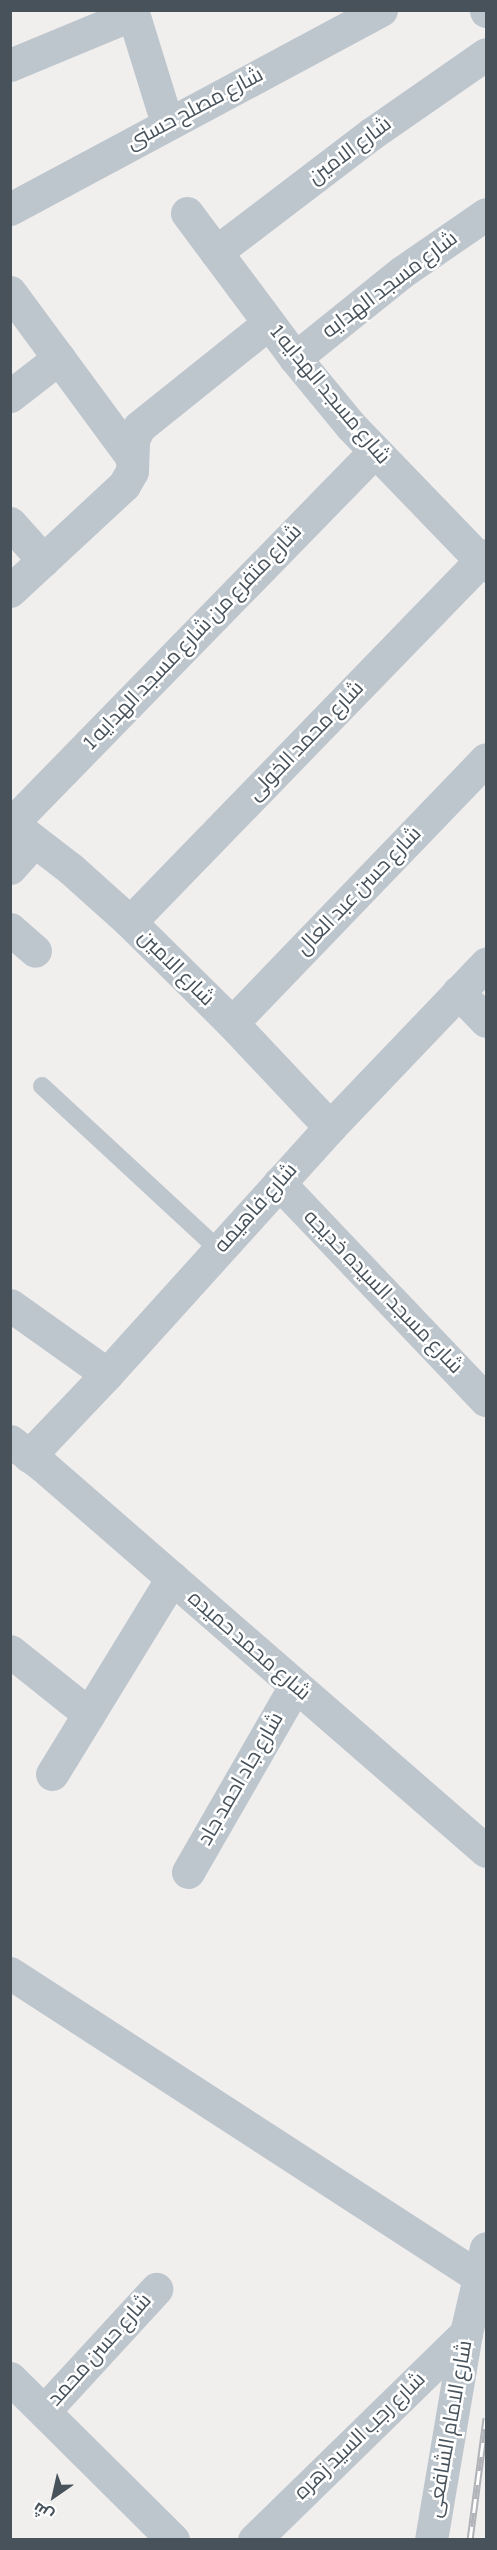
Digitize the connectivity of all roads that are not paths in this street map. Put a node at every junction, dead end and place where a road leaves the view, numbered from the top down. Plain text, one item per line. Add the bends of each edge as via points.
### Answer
1 (381, 10) edge
2 (132, 12) edge
3 (486, 54) edge
4 (10, 65) edge
5 (167, 123) junction
6 (10, 209) edge
7 (187, 213) dead end
8 (486, 214) edge
9 (216, 252) junction
10 (10, 292) edge
11 (269, 323) junction
12 (59, 358) junction
13 (295, 358) junction
14 (10, 396) edge
15 (374, 452) junction
16 (131, 456) junction
17 (10, 523) edge
18 (43, 560) junction
19 (485, 561) edge
20 (10, 591) edge
21 (486, 759) edge
22 (19, 828) edge
23 (10, 868) edge
24 (130, 922) junction
25 (10, 929) edge
26 (35, 951) dead end
27 (486, 964) edge
28 (458, 992) junction
29 (486, 1021) edge
30 (232, 1023) junction
31 (42, 1086) dead end
32 (330, 1127) junction
33 (279, 1183) junction
34 (219, 1250) junction
35 (10, 1305) edge
36 (107, 1374) junction
37 (486, 1400) edge
38 (17, 1450) edge
39 (172, 1578) junction
40 (10, 1651) edge
41 (295, 1686) junction
42 (89, 1714) junction
43 (52, 1774) dead end
44 (486, 1851) edge
45 (188, 1872) dead end
46 (10, 1973) edge
47 (483, 2263) edge
48 (156, 2289) dead end
49 (466, 2333) junction
50 (10, 2378) edge
51 (44, 2411) junction
52 (173, 2540) edge
53 (254, 2540) edge
54 (431, 2540) edge

1 - 5 street, شارع مصلح حسنى
2 - 4 street
2 - 5 street
3 - 9 street, شارع الامين via 371,134
5 - 6 street, شارع مصلح حسنى
7 - 9 street, شارع مسجد الهدايه 1
8 - 13 street, شارع مسجد الهدايه via 402,272
9 - 11 street, شارع مسجد الهدايه 1
10 - 12 street
11 - 13 street, شارع مسجد الهدايه 1
11 - 16 street via 139,427
12 - 14 street
12 - 16 street
13 - 15 street, شارع مسجد الهدايه 1
15 - 19 street, شارع مسجد الهدايه 1
15 - 22 street, شارع متفرع من شارع مسجد الهدايه 1
16 - 18 street via 132,471 124,485
17 - 18 street
18 - 20 street
19 - 24 street, شارع محمد الخولى
21 - 30 street, شارع حسن عبد العال
22 - 23 street, شارع متفرع من شارع مسجد الهدايه 1
22 - 24 street, شارع الامين
24 - 30 street, شارع الامين
25 - 26 street
27 - 28 street, شارع فاهيمه
28 - 29 street
28 - 32 street, شارع فاهيمه
30 - 32 street, شارع الامين
31 - 34 lane
32 - 33 street, شارع فاهيمه
33 - 34 street, شارع فاهيمه
33 - 37 street, شارع مسجد السيده خديجه
34 - 36 street, شارع فاهيمه
35 - 36 street
36 - 38 street, شارع فاهيمه
38 - 39 street, شارع محمد حميده
39 - 41 street, شارع محمد حميده
39 - 42 street
40 - 42 street
41 - 44 street, شارع محمد حميده
41 - 45 street, شارع جاد احمد جاد
42 - 43 street
46 - 47 street
47 - 49 street, شارع الامام الشافعى
48 - 51 street, شارع حسن محمد
49 - 53 street, شارع رجب السيد زهره
49 - 54 street, شارع الامام الشافعى
50 - 51 street
51 - 52 street

